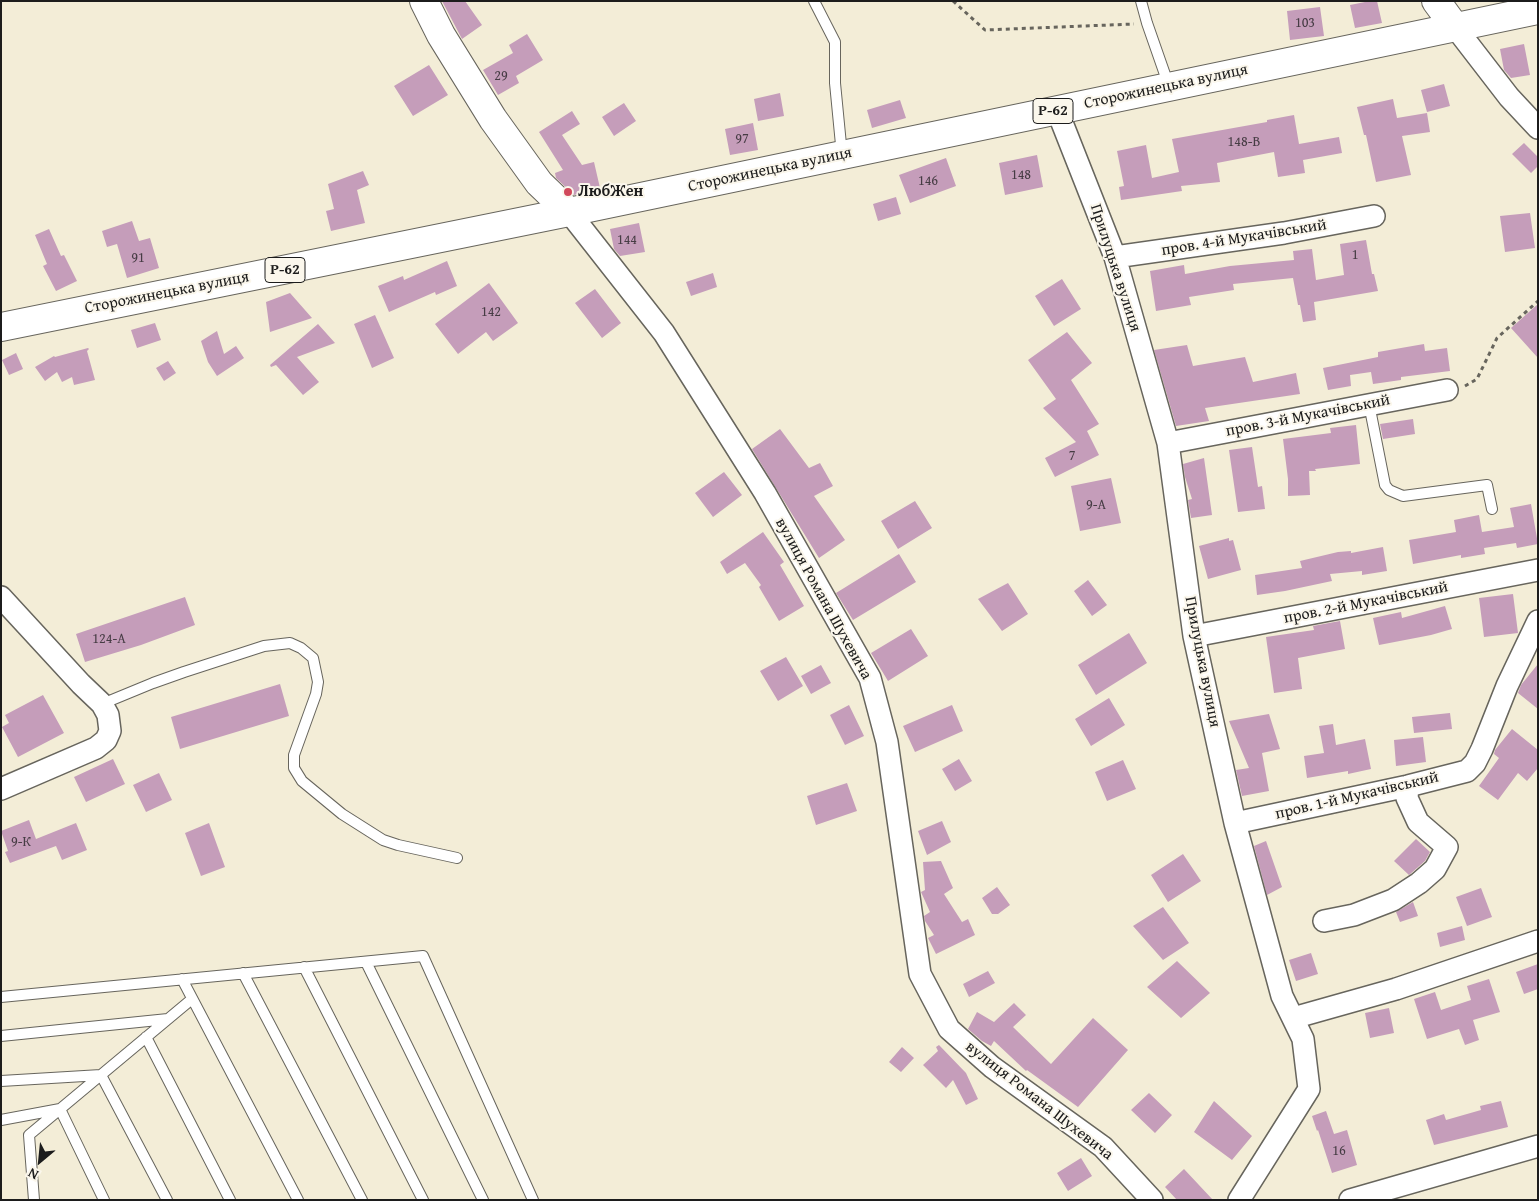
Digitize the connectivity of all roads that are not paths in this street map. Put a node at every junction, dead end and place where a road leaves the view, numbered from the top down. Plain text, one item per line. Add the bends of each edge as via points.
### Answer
1 (424, 1) edge
2 (814, 1) edge
3 (1141, 1) edge
4 (1436, 1) edge
5 (1538, 10) edge
6 (1455, 27) junction
7 (1170, 87) junction
8 (1057, 110) junction
9 (1538, 128) edge
10 (842, 155) junction
11 (569, 212) junction
12 (1374, 216) dead end
13 (1115, 257) junction
14 (1, 327) edge
15 (1447, 390) road end
16 (1369, 404) junction
17 (1168, 442) junction
18 (1492, 510) dead end
19 (1538, 570) edge
20 (1, 597) edge
21 (1538, 621) edge
22 (1194, 636) junction
23 (102, 704) junction
24 (1408, 786) junction
25 (1, 789) edge
26 (1235, 823) junction
27 (457, 858) dead end
28 (1324, 921) dead end
29 (1538, 941) edge
30 (366, 962) junction
31 (304, 967) junction
32 (243, 973) junction
33 (182, 979) junction
34 (1, 997) edge
35 (192, 999) junction
36 (1293, 1018) junction
37 (168, 1019) junction
38 (1, 1036) edge
39 (146, 1038) junction
40 (101, 1075) junction
41 (1, 1081) edge
42 (60, 1109) junction
43 (1, 1120) edge
44 (1538, 1146) edge
45 (34, 1200) edge
46 (104, 1200) edge
47 (167, 1200) edge
48 (230, 1200) edge
49 (298, 1200) edge
50 (362, 1200) edge
51 (423, 1200) edge
52 (483, 1200) edge
53 (533, 1200) edge
54 (1152, 1200) edge
55 (1238, 1200) edge
56 (1350, 1200) edge

1 - 11 main road, вулиця Романа Шухевича via 493,119 539,184
2 - 10 lane via 835,42 835,83
3 - 7 lane
4 - 6 main road
5 - 6 main road, Сторожинецька вулиця / Р-62
6 - 7 main road, Сторожинецька вулиця / Р-62
6 - 9 street via 1509,97
7 - 8 main road, Сторожинецька вулиця / Р-62
8 - 10 main road, Сторожинецька вулиця / Р-62
8 - 13 street, Прилуцька вулиця
10 - 11 main road, Сторожинецька вулиця / Р-62
11 - 14 main road, Сторожинецька вулиця / Р-62
11 - 54 street, вулиця Романа Шухевича via 664,333 765,493 870,678 887,742 920,974 949,1029 992,1067 1103,1147
12 - 13 street, пров. 4-й Мукачівський via 1284,234
13 - 17 street, Прилуцька вулиця
15 - 16 street, пров. 3-й Мукачівський
16 - 17 street, пров. 3-й Мукачівський
16 - 18 lane via 1388,490 1402,496 1487,485
17 - 22 street, Прилуцька вулиця
19 - 22 street, пров. 2-й Мукачівський
20 - 23 street
21 - 24 street, пров. 1-й Мукачівський via 1475,763 1467,771
22 - 26 street, Прилуцька вулиця
23 - 25 street via 108,715 110,731 106,740 96,748
23 - 27 lane via 153,683 264,646 290,643 313,658 318,682 294,755 294,768 302,781 342,814 383,840
24 - 26 street, пров. 1-й Мукачівський
24 - 28 street via 1407,798 1418,822 1446,847 1435,869 1393,900 1354,915
26 - 36 street, Прилуцька вулиця via 1282,996
29 - 36 street via 1396,989
30 - 31 lane
30 - 52 lane
30 - 53 lane via 423,956
31 - 32 lane
31 - 51 lane
32 - 33 lane
32 - 50 lane
33 - 34 lane
33 - 35 lane
35 - 37 lane
35 - 49 lane
36 - 55 street, Прилуцька вулиця via 1303,1039 1309,1089
37 - 38 lane
37 - 39 lane
39 - 40 lane
39 - 48 lane
40 - 41 lane
40 - 42 lane
40 - 47 lane
42 - 43 lane
42 - 45 lane via 29,1135
42 - 46 lane
44 - 56 street

